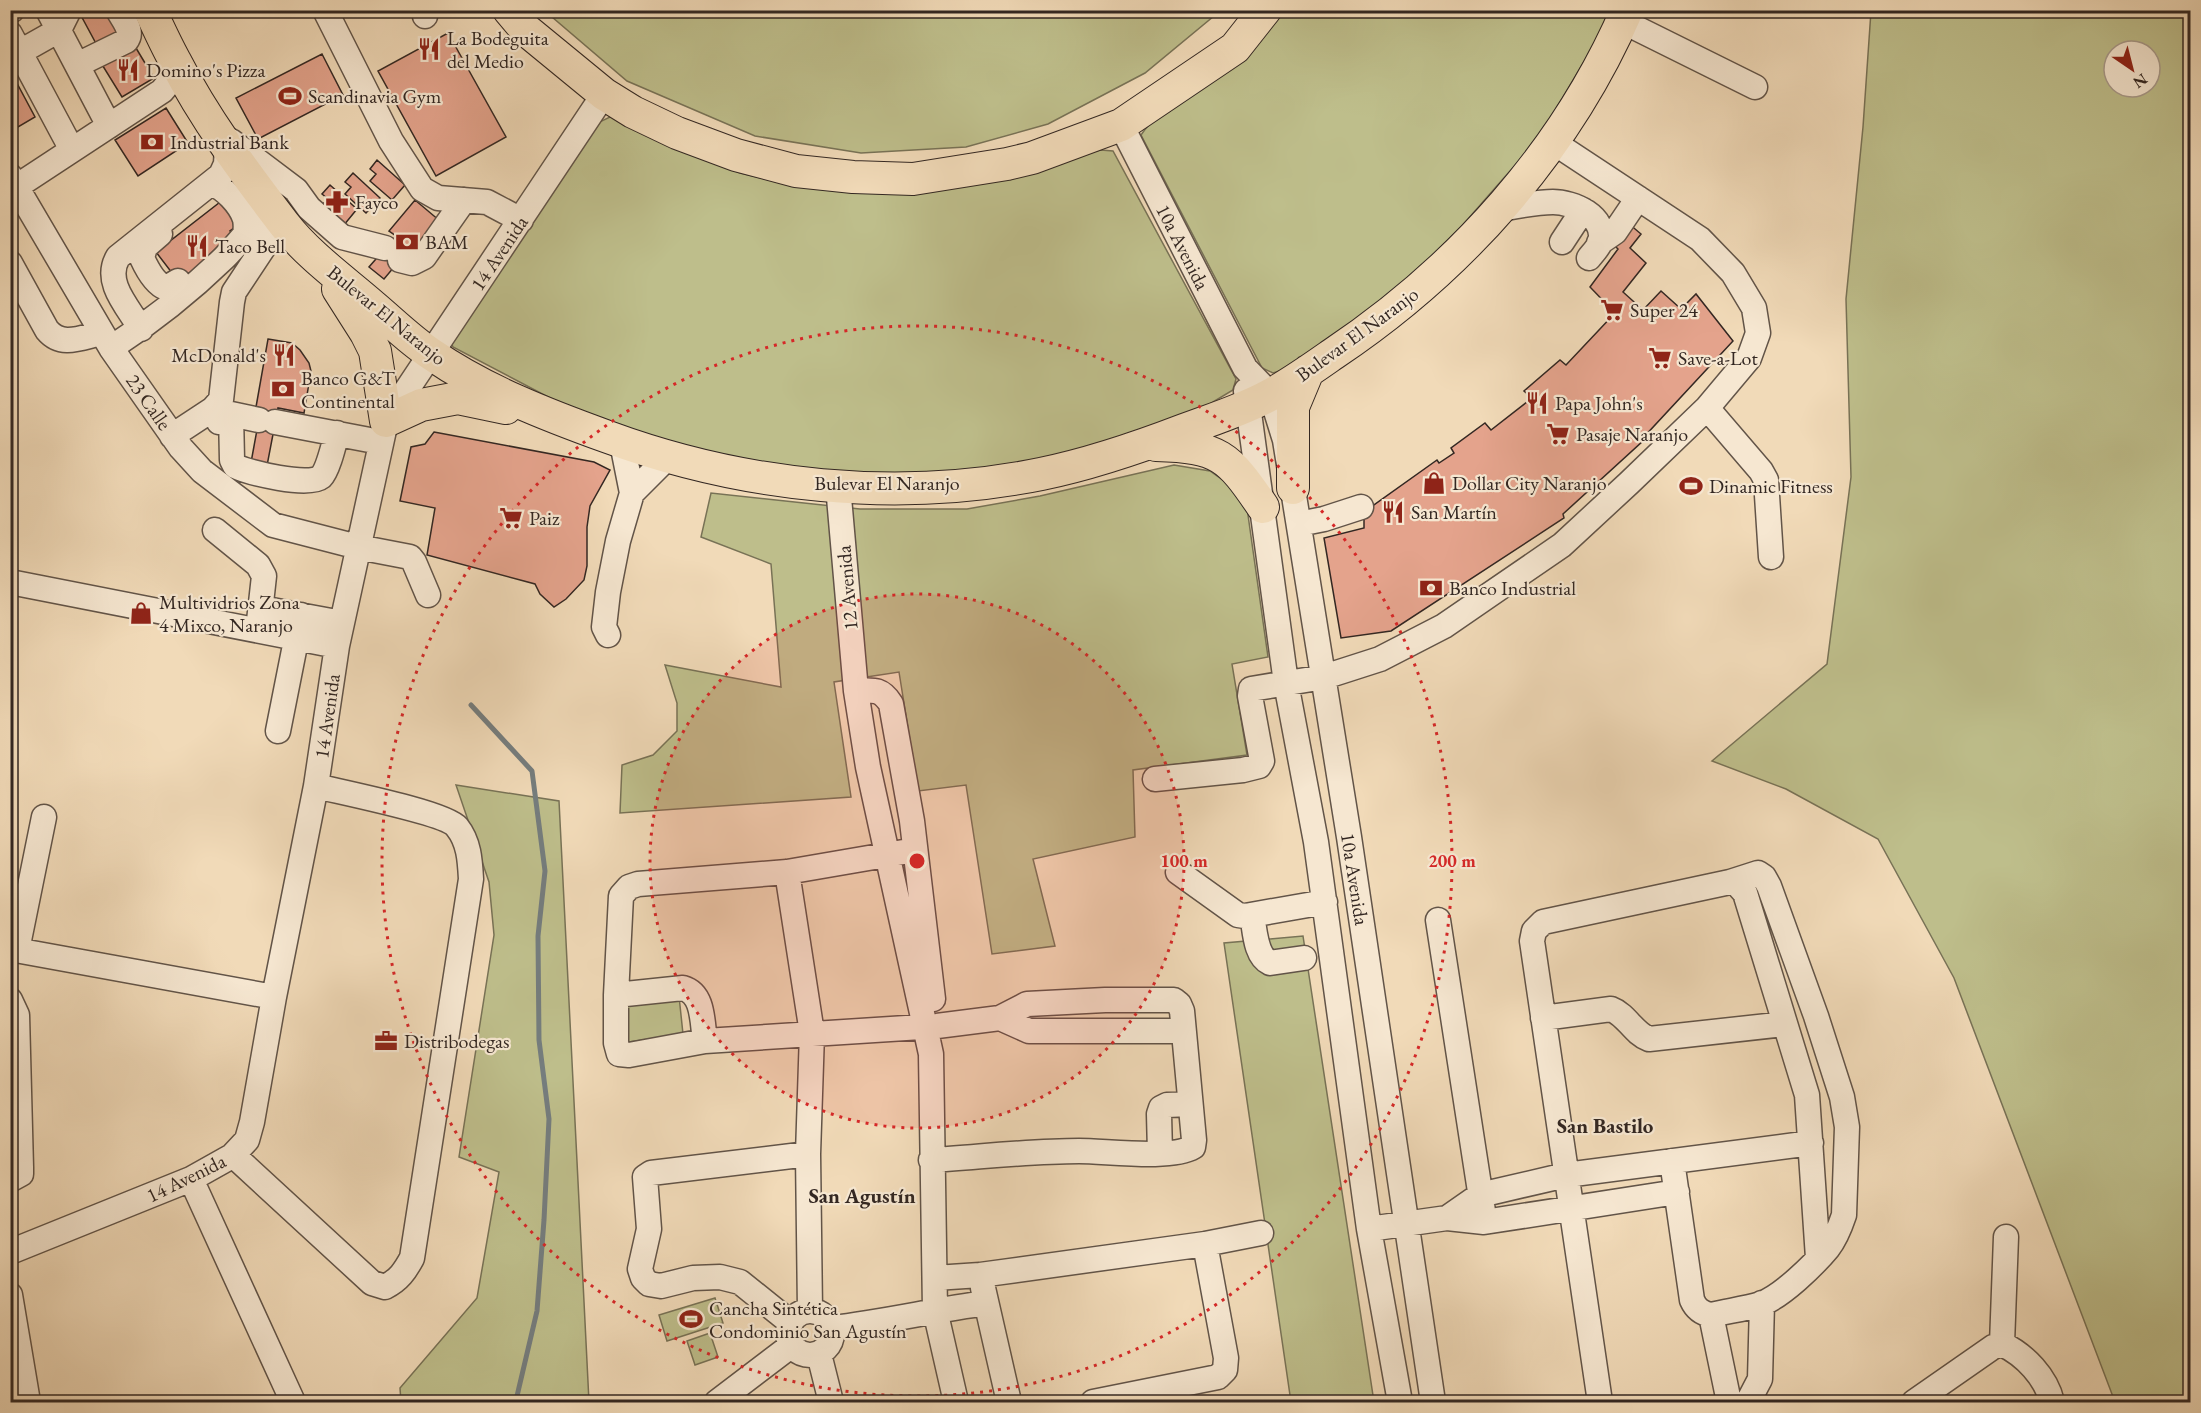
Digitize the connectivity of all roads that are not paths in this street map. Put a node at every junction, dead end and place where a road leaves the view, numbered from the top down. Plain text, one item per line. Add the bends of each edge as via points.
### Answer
1 (118, 10) edge
2 (150, 10) edge
3 (326, 10) edge
4 (509, 10) edge
5 (1265, 10) edge
6 (1625, 16) edge
7 (58, 17) edge
8 (15, 43) edge
9 (176, 64) junction
10 (77, 66) junction
11 (1755, 87) dead end
12 (604, 94) junction
13 (1121, 125) junction
14 (109, 126) junction
15 (222, 138) junction
16 (1553, 142) junction
17 (72, 150) junction
18 (13, 182) edge
19 (210, 184) junction
20 (1638, 198) junction
21 (464, 200) junction
22 (1500, 209) junction
23 (1583, 210) junction
24 (276, 213) junction
25 (166, 218) junction
26 (521, 219) junction
27 (245, 235) junction
28 (1562, 242) dead end
29 (320, 260) junction
30 (10, 263) edge
31 (178, 281) dead end
32 (141, 328) junction
33 (106, 341) junction
34 (432, 355) junction
35 (1308, 371) junction
36 (1259, 400) junction
37 (1707, 408) junction
38 (231, 414) junction
39 (560, 420) junction
40 (383, 431) junction
41 (337, 433) junction
42 (177, 442) junction
43 (622, 443) junction
44 (1146, 444) junction
45 (667, 458) junction
46 (838, 486) junction
47 (632, 493) junction
48 (1359, 503) dead end
49 (1263, 507) junction
50 (1296, 508) junction
51 (215, 530) dead end
52 (358, 547) junction
53 (1771, 557) dead end
54 (10, 582) edge
55 (428, 596) dead end
56 (259, 619) junction
57 (299, 627) junction
58 (339, 634) junction
59 (608, 635) dead end
60 (1324, 677) junction
61 (1286, 683) junction
62 (856, 691) junction
63 (278, 730) dead end
64 (1155, 779) dead end
65 (316, 786) junction
66 (44, 817) dead end
67 (912, 821) junction
68 (882, 827) junction
69 (1349, 837) junction
70 (1316, 842) junction
71 (915, 850) junction
72 (888, 855) junction
73 (787, 872) junction
74 (1178, 872) dead end
75 (1730, 882) junction
76 (1324, 902) junction
77 (1252, 915) junction
78 (1438, 920) dead end
79 (14, 950) edge
80 (1304, 958) dead end
81 (616, 995) junction
82 (274, 997) junction
83 (10, 1000) edge
84 (1543, 1018) junction
85 (1785, 1024) junction
86 (931, 1026) junction
87 (812, 1033) junction
88 (705, 1041) junction
89 (1190, 1104) junction
90 (1811, 1143) junction
91 (1160, 1153) junction
92 (808, 1154) junction
93 (233, 1155) junction
94 (931, 1160) junction
95 (1672, 1161) junction
96 (1566, 1175) junction
97 (191, 1179) junction
98 (10, 1180) edge
99 (1677, 1192) junction
100 (1480, 1195) junction
101 (1571, 1208) junction
102 (1447, 1218) junction
103 (1484, 1222) junction
104 (1406, 1224) junction
105 (1369, 1229) junction
106 (1261, 1233) dead end
107 (2006, 1237) dead end
108 (1205, 1244) junction
109 (10, 1252) edge
110 (1818, 1258) junction
111 (980, 1275) junction
112 (935, 1278) junction
113 (10, 1295) edge
114 (986, 1303) junction
115 (1762, 1303) junction
116 (935, 1310) junction
117 (1711, 1315) junction
118 (798, 1326) junction
119 (832, 1328) junction
120 (2002, 1344) junction
121 (819, 1353) junction
122 (28, 1402) edge
123 (293, 1402) edge
124 (717, 1402) edge
125 (831, 1402) edge
126 (956, 1402) edge
127 (1009, 1402) edge
128 (1093, 1402) edge
129 (1400, 1402) edge
130 (1433, 1402) edge
131 (1600, 1402) edge
132 (1729, 1402) edge
133 (1748, 1402) edge
134 (1914, 1402) edge
135 (2052, 1402) edge

1 - 10 street via 129,37
2 - 9 main road, Bulevar El Naranjo
3 - 21 street via 391,141 422,189 438,198
4 - 12 main road via 526,30
5 - 13 main road via 1235,48
6 - 11 street
6 - 16 main road, Bulevar El Naranjo via 1590,84
7 - 8 street
7 - 10 street
8 - 17 street
9 - 14 street via 172,79 162,91
9 - 15 main road, Bulevar El Naranjo
10 - 14 street
12 - 13 main road via 677,133 726,152 796,171 853,177 913,178 982,170 1032,158
12 - 26 street, 14 Avenida
13 - 36 street, 10a Avenida
14 - 17 street
15 - 19 street via 224,171
15 - 21 street via 296,190 309,208 342,237 412,263 424,257
15 - 24 main road, Bulevar El Naranjo
16 - 20 street
16 - 22 main road, Bulevar El Naranjo
17 - 18 street
18 - 33 street, 23 Calle
19 - 25 street
19 - 27 street via 222,188 240,210 246,223
20 - 23 street via 1615,232 1594,251 1600,228
20 - 37 street via 1700,239 1733,273 1754,308 1758,333 1749,357
21 - 26 street via 487,202
22 - 23 street via 1552,202
22 - 35 main road, Bulevar El Naranjo via 1407,300
23 - 28 street
24 - 27 street via 258,218
24 - 29 main road, Bulevar El Naranjo
24 - 42 street via 234,292 221,400
25 - 31 street via 160,235 145,247 142,258 161,287
25 - 32 street via 118,257 112,268 115,286
26 - 34 street, 14 Avenida
27 - 32 street
29 - 34 main road, Bulevar El Naranjo
29 - 40 main road via 371,342 377,363
30 - 33 street via 54,338
32 - 33 street
33 - 42 street, 23 Calle
34 - 39 main road, Bulevar El Naranjo via 490,389
34 - 40 street, 14 Avenida
35 - 36 main road, Bulevar El Naranjo
35 - 50 main road via 1293,407
36 - 44 main road, Bulevar El Naranjo
36 - 49 street, 10a Avenida
36 - 50 street, 10a Avenida via 1285,440
37 - 53 street via 1766,480
37 - 60 street via 1562,545 1510,582 1444,626 1391,654
38 - 41 street
38 - 41 street via 235,466 303,481 313,481 324,472
38 - 42 street
39 - 40 main road via 458,398 420,405
39 - 43 main road, Bulevar El Naranjo
40 - 41 street
40 - 52 street, 14 Avenida
42 - 52 street, 23 Calle via 202,471 273,525
43 - 45 main road, Bulevar El Naranjo
43 - 47 street
44 - 46 main road, Bulevar El Naranjo via 1040,474 991,481 944,486
44 - 49 main road via 1192,446 1213,453 1236,469
45 - 46 main road, Bulevar El Naranjo via 741,475
45 - 47 street
46 - 62 street, 12 Avenida
47 - 59 street via 608,592 604,627
48 - 50 street via 1324,519
49 - 61 street, 10a Avenida
50 - 60 street, 10a Avenida
51 - 56 street via 258,565 264,576
52 - 55 street, 23 Calle via 410,557
52 - 58 street, 14 Avenida
54 - 56 street
56 - 57 street
57 - 58 street
57 - 63 street
58 - 65 street, 14 Avenida
60 - 61 street
60 - 69 street, 10a Avenida
61 - 64 street via 1256,687 1250,693 1262,761 1259,766
61 - 70 street, 10a Avenida
62 - 67 street via 875,690 885,694 891,704
62 - 68 street, 12 Avenida
65 - 82 street, 14 Avenida
65 - 93 street via 432,815 456,825 468,847 471,879 412,1258 405,1271 385,1287 372,1283
66 - 79 street
67 - 68 street
67 - 71 street
68 - 72 street, 12 Avenida
69 - 70 street
69 - 104 street, 10a Avenida
70 - 76 street, 10a Avenida
71 - 72 street
71 - 86 street
72 - 73 street
72 - 86 street, 12 Avenida
73 - 81 street via 629,887 621,896
73 - 87 street
74 - 77 street via 1238,915
75 - 84 street via 1543,922 1534,931 1532,941
75 - 85 street via 1745,893
75 - 110 street via 1758,873 1769,886 1842,1097 1847,1127 1844,1215 1836,1236
76 - 77 street
76 - 105 street, 10a Avenida
77 - 80 street via 1259,950 1266,962
78 - 100 street
79 - 82 street
81 - 88 street via 683,987 692,990 698,997
81 - 88 street via 619,1054
82 - 93 street, 14 Avenida via 252,1122 247,1140
83 - 98 street via 17,1015 21,1174
84 - 85 street via 1611,1009 1644,1037 1654,1039
84 - 96 street
85 - 90 street via 1807,1095
86 - 87 street
86 - 89 street via 1000,1018 1027,1004 1174,1000 1182,1011
86 - 94 street
87 - 88 street
87 - 92 street
89 - 91 street via 1161,1108
89 - 91 street via 1193,1147
90 - 95 street
90 - 110 street
91 - 94 street via 1078,1151
92 - 118 street
92 - 118 street via 651,1173 645,1177 649,1229 640,1269 649,1284 661,1286 693,1278 720,1277 740,1282
93 - 97 street, 14 Avenida
94 - 112 street
95 - 96 street
95 - 99 street
96 - 100 street
96 - 101 street
97 - 109 street, 14 Avenida
97 - 123 street
99 - 101 street
99 - 117 street via 1692,1300 1700,1311
100 - 102 street
100 - 103 street
101 - 103 street
101 - 131 street
102 - 103 street
102 - 104 street
104 - 105 street
104 - 130 street, 10a Avenida
105 - 129 street, 10a Avenida
106 - 108 street
107 - 120 street
108 - 111 street
108 - 128 street via 1225,1370 1218,1377
110 - 115 street
111 - 112 street
111 - 114 street
112 - 116 street
113 - 122 street
114 - 116 street
114 - 127 street
115 - 117 street
115 - 133 street via 1760,1378
116 - 119 street via 881,1323
116 - 126 street
117 - 132 street
118 - 119 street via 818,1312
118 - 121 street via 802,1354
118 - 124 street
119 - 121 street via 830,1343
120 - 134 street
120 - 135 street via 2033,1369 2044,1382
121 - 125 street

